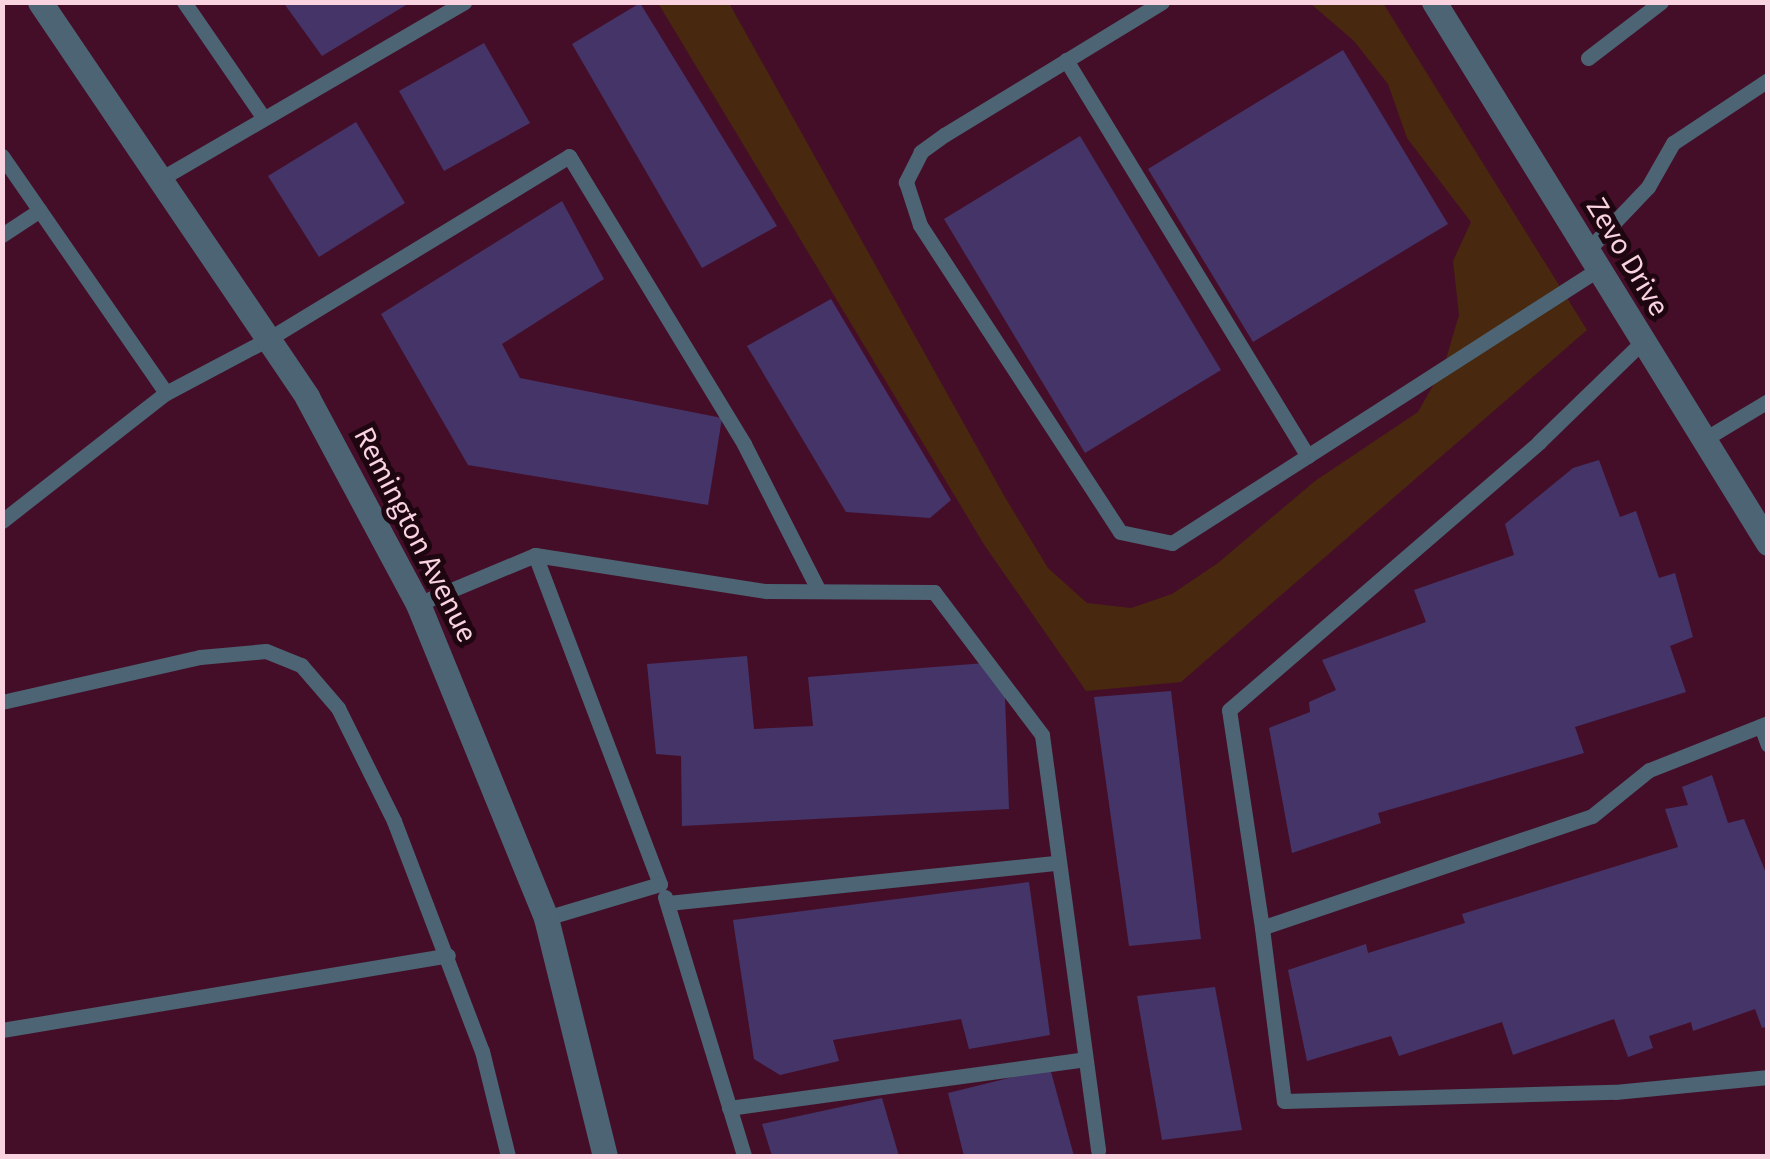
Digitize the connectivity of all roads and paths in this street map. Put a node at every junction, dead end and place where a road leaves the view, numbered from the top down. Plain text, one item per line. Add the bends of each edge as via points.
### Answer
1 (40, 2) edge
2 (184, 2) edge
3 (465, 2) edge
4 (1162, 2) edge
5 (1434, 2) edge
6 (1661, 2) edge
7 (1588, 58) dead end
8 (1066, 60) junction
9 (1768, 80) edge
10 (264, 117) junction
11 (2, 156) edge
12 (162, 178) junction
13 (40, 210) junction
14 (2, 235) edge
15 (1591, 261) junction
16 (270, 338) junction
17 (1641, 343) junction
18 (166, 393) junction
19 (1768, 401) edge
20 (1703, 440) junction
21 (1308, 456) junction
22 (2, 521) edge
23 (1768, 543) edge
24 (536, 555) junction
25 (820, 590) junction
26 (418, 604) junction
27 (2, 702) edge
28 (1764, 725) edge
29 (1768, 746) edge
30 (1057, 863) junction
31 (660, 884) junction
32 (668, 903) junction
33 (546, 918) junction
34 (1262, 928) junction
35 (448, 955) junction
36 (2, 1030) edge
37 (1086, 1060) junction
38 (1768, 1077) edge
39 (729, 1108) junction
40 (1098, 1150) dead end
41 (508, 1156) edge
42 (605, 1156) edge
43 (744, 1156) edge

1 - 12 street, Remington Avenue
2 - 10 lane
3 - 10 lane
4 - 8 lane
5 - 15 street, Zevo Drive
6 - 7 lane
8 - 21 lane
8 - 21 lane via 921,152 906,182 920,225 1120,532 1172,544
9 - 15 lane via 1672,143 1648,187
10 - 12 lane
11 - 13 lane
12 - 16 street, Remington Avenue
13 - 14 lane
13 - 18 lane
15 - 17 street, Zevo Drive
15 - 21 lane
16 - 18 lane
16 - 25 lane via 569,156 744,444
16 - 26 street, Remington Avenue
17 - 20 street, Zevo Drive
17 - 34 lane via 1538,442 1229,710
18 - 22 lane
19 - 20 lane
20 - 23 street, Zevo Drive
24 - 25 lane via 766,591
24 - 26 lane
24 - 31 lane
25 - 30 lane via 934,592 1042,735
26 - 33 street, Remington Avenue
27 - 35 lane via 200,656 266,651 301,664 338,708
28 - 29 lane
28 - 34 lane via 1649,770 1592,816
30 - 32 lane
30 - 37 lane
31 - 32 lane
31 - 33 lane
32 - 39 lane
33 - 42 street, Remington Avenue
34 - 38 lane via 1284,1101 1615,1092
35 - 36 lane
35 - 41 lane via 482,1051
37 - 39 lane
37 - 40 lane
39 - 43 lane

